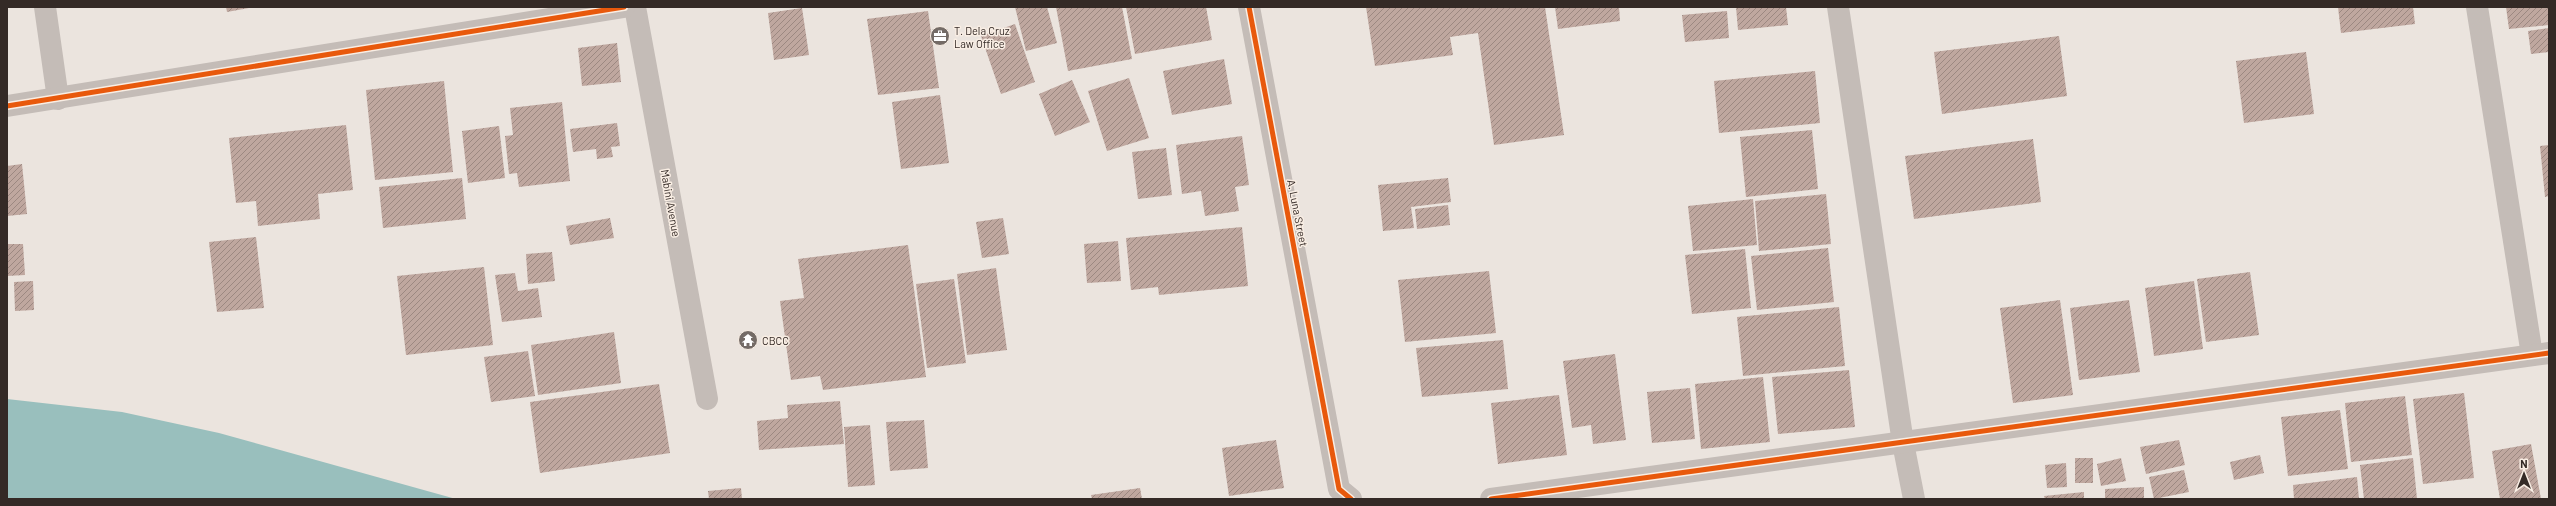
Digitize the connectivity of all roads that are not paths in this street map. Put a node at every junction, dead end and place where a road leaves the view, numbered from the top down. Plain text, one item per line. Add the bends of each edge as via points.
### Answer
1 (45, 7) edge
2 (624, 7) edge
3 (635, 7) edge
4 (1249, 7) edge
5 (1838, 7) edge
6 (2477, 7) edge
7 (58, 99) junction
8 (7, 106) edge
9 (2540, 354) edge
10 (707, 399) dead end
11 (1903, 443) junction
12 (1351, 499) edge
13 (1491, 499) edge
14 (1914, 499) edge

1 - 7 street
2 - 7 street
3 - 10 street, Mabini Avenue
4 - 12 street, A. Luna Street via 1339,489
5 - 11 street
6 - 9 street
7 - 8 street
9 - 11 street
11 - 13 street
11 - 14 street

